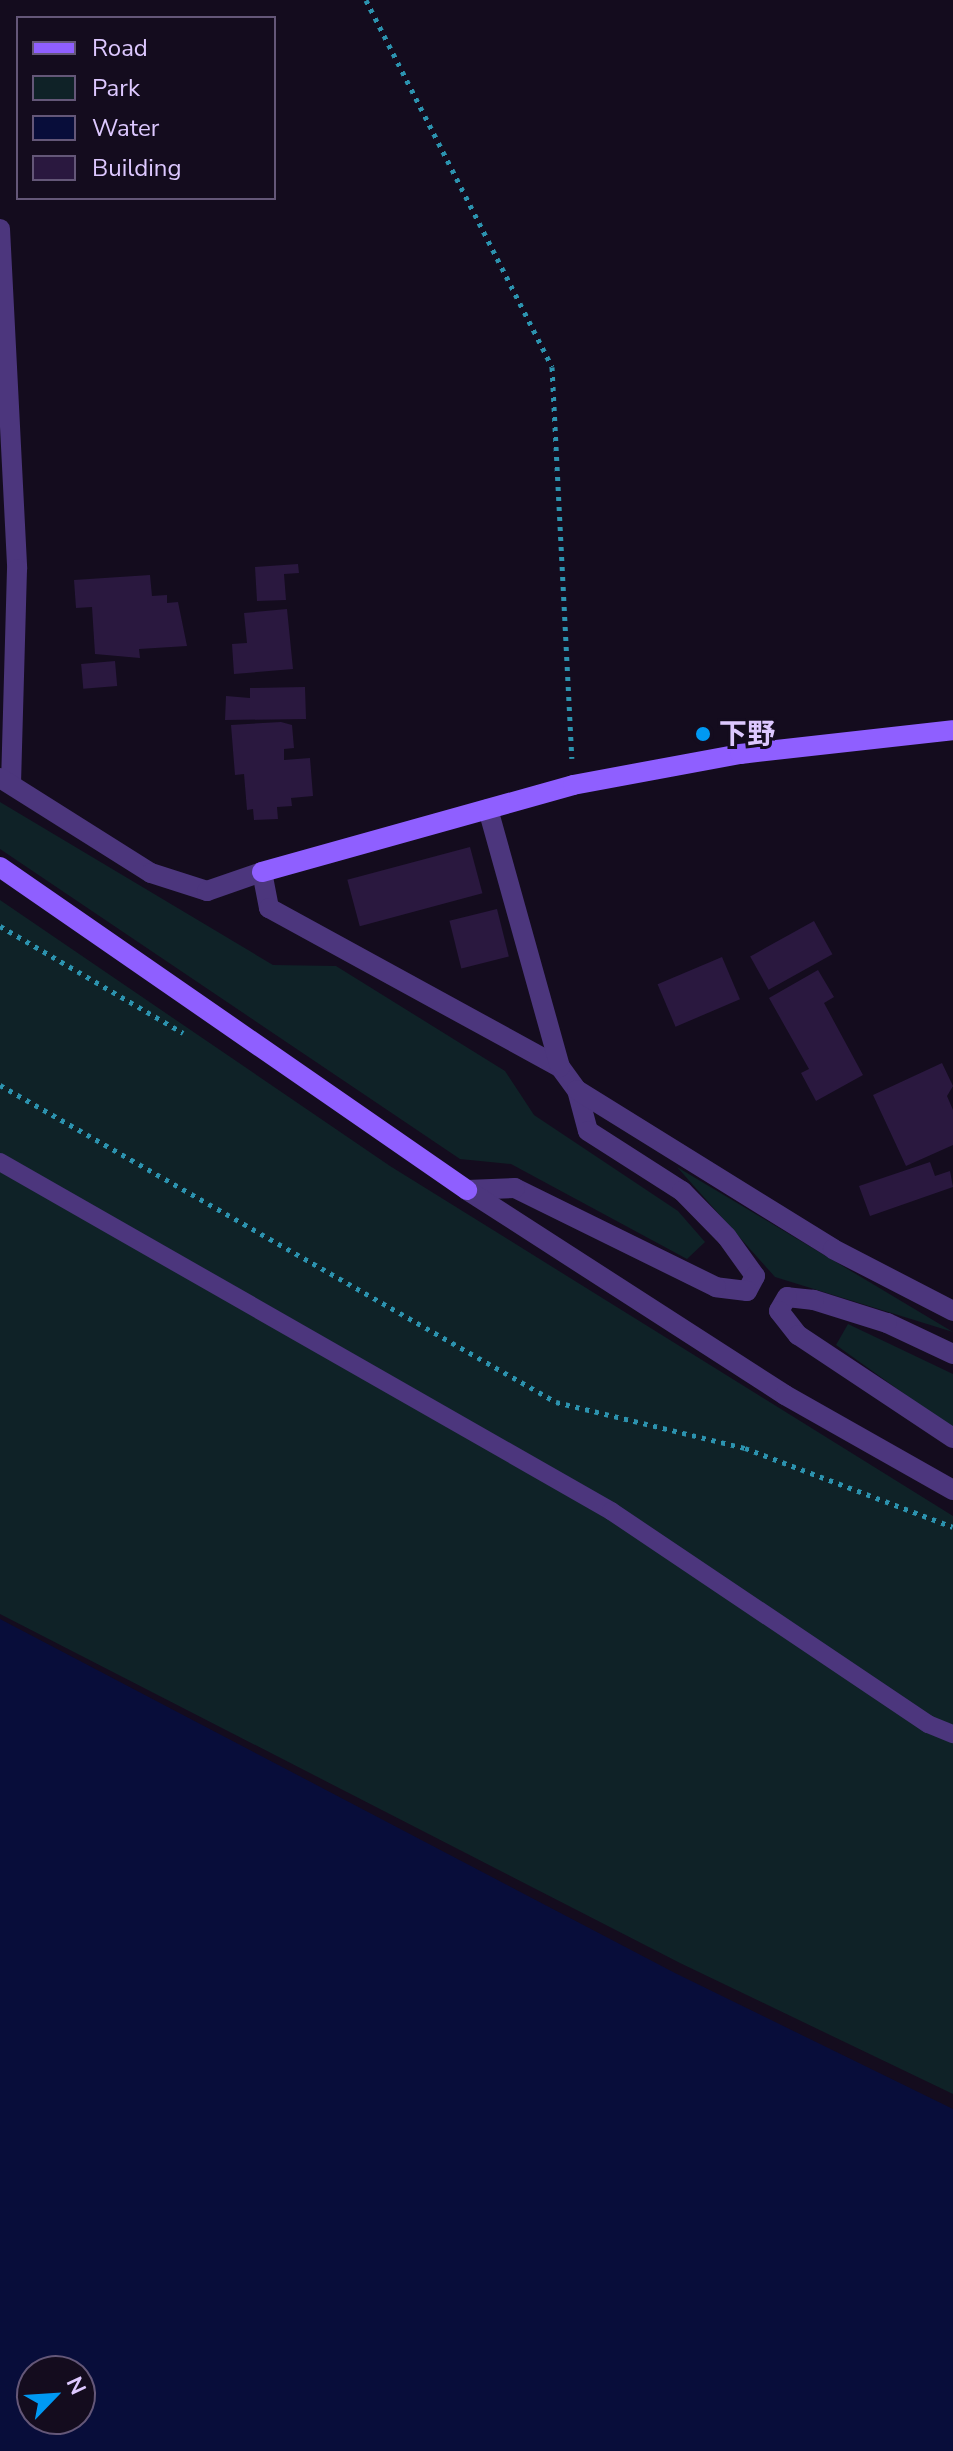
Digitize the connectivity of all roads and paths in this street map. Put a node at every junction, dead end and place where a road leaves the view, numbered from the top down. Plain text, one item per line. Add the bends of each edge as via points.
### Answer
1 (366, 0) edge
2 (0, 229) edge
3 (953, 730) edge
4 (6, 781) edge
5 (573, 785) junction
6 (488, 809) junction
7 (0, 867) edge
8 (262, 872) junction
9 (0, 926) edge
10 (187, 1035) dead end
11 (560, 1067) junction
12 (0, 1085) edge
13 (577, 1090) junction
14 (0, 1162) edge
15 (467, 1190) junction
16 (751, 1284) junction
17 (783, 1304) junction
18 (953, 1311) edge
19 (953, 1354) edge
20 (953, 1438) edge
21 (953, 1490) edge
22 (953, 1527) edge
23 (953, 1734) edge

1 - 5 path via 552,367
2 - 4 street via 17,569
3 - 5 street via 740,754
4 - 8 street via 151,873 207,891
5 - 6 street
6 - 8 street
6 - 11 street
7 - 15 street
8 - 11 street via 269,908
9 - 10 path
11 - 13 street
12 - 22 path via 556,1402 745,1448
13 - 16 street via 588,1131 682,1191 727,1237 755,1276
13 - 18 street via 833,1249
14 - 23 lane via 611,1511 928,1724
15 - 16 street via 515,1188 716,1287 747,1291
15 - 21 street via 785,1395
16 - 17 street
17 - 19 street via 787,1297 814,1300 887,1323
17 - 20 street via 779,1311 798,1335

